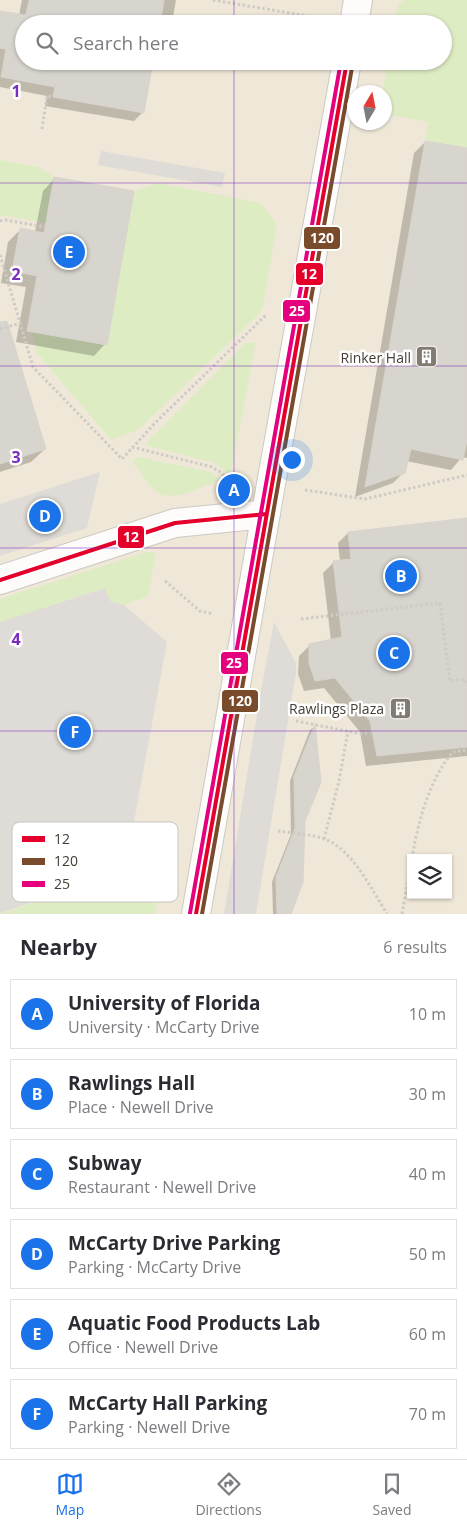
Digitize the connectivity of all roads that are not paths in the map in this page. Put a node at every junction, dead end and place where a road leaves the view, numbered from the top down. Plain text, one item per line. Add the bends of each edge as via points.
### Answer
1 (358, 0) edge
2 (356, 15) edge
3 (345, 70) edge
4 (266, 514) junction
5 (0, 580) edge
6 (196, 914) edge

1 - 2 street
3 - 4 street
4 - 5 street via 175,523
4 - 6 street

